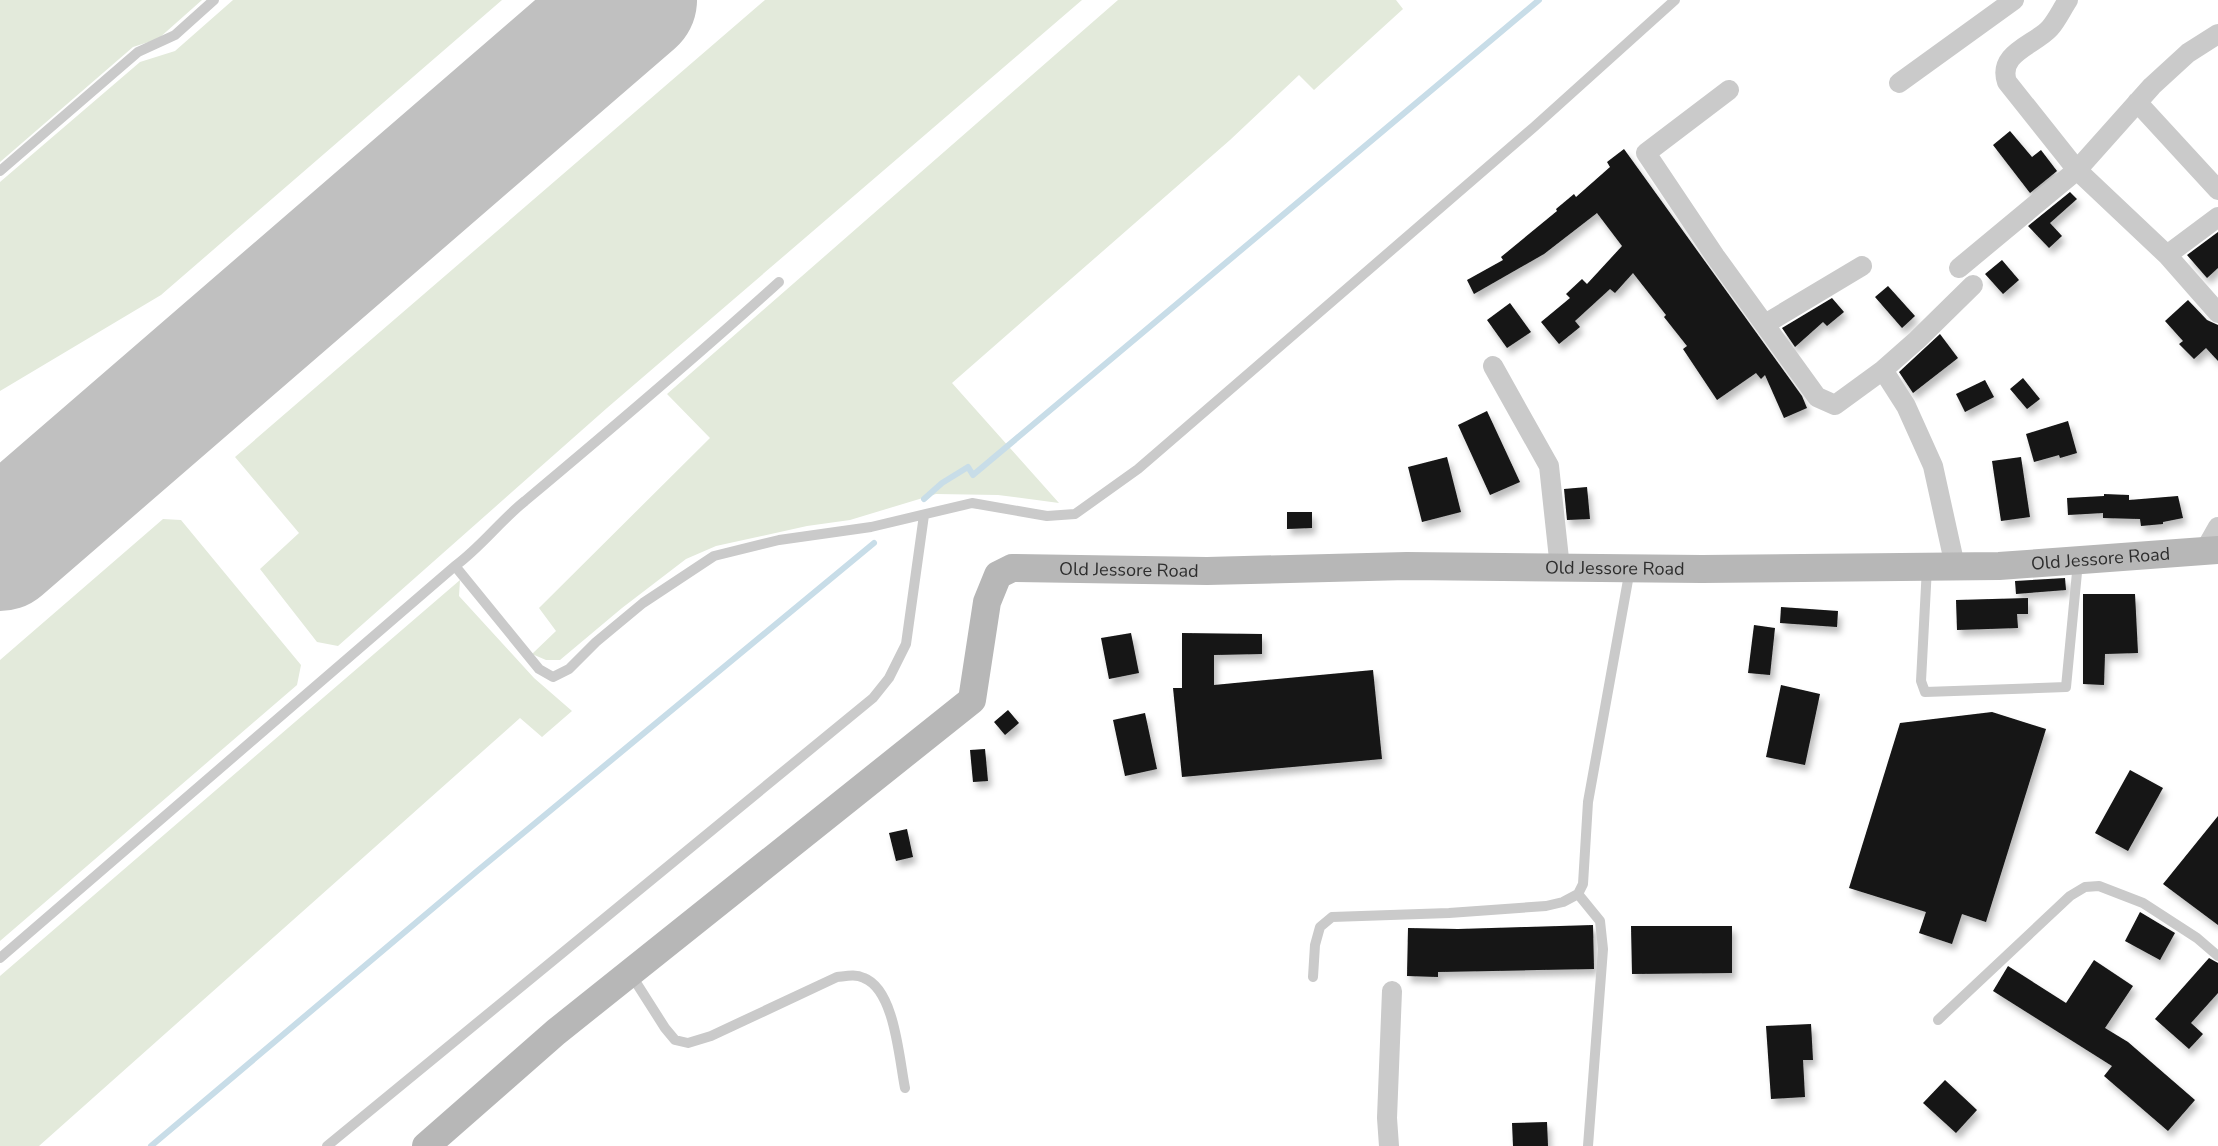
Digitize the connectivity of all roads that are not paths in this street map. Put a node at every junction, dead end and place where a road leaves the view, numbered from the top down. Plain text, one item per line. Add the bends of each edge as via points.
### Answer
1 (214, 0) edge
2 (1675, 0) edge
3 (2014, 0) edge
4 (2068, 0) edge
5 (2218, 34) edge
6 (1899, 83) dead end
7 (1729, 90) dead end
8 (2138, 102) junction
9 (2077, 170) junction
10 (0, 171) edge
11 (2218, 190) edge
12 (2218, 217) edge
13 (2167, 255) junction
14 (1862, 266) dead end
15 (1959, 268) dead end
16 (779, 282) dead end
17 (1972, 285) dead end
18 (2218, 313) edge
19 (1765, 324) junction
20 (1493, 366) dead end
21 (1883, 370) junction
22 (924, 515) junction
23 (2214, 542) edge
24 (2079, 560) junction
25 (455, 566) junction
26 (1941, 566) junction
27 (1560, 568) junction
28 (1630, 568) junction
29 (1578, 894) junction
30 (2218, 956) edge
31 (0, 958) edge
32 (630, 973) junction
33 (1313, 977) dead end
34 (1392, 991) dead end
35 (1938, 1020) dead end
36 (905, 1088) dead end
37 (327, 1146) edge
38 (426, 1146) edge
39 (1389, 1146) edge
40 (1588, 1146) edge

1 - 10 lane via 175,35 138,52
2 - 22 lane via 1516,143 1138,469 1090,505 1075,514 1047,516 972,503
3 - 6 street
4 - 9 street via 2049,29 2013,56 2004,72 2007,82
5 - 8 street via 2188,53
7 - 19 street via 1646,153
8 - 9 street
8 - 11 street
9 - 13 street
9 - 15 street
12 - 13 street
13 - 18 street
14 - 19 street
16 - 25 lane
17 - 21 street
19 - 21 street via 1817,397 1824,401 1835,405
20 - 27 street via 1549,466
21 - 26 street via 1906,406 1933,466
22 - 25 lane via 779,540 714,556 643,603 569,669 553,677 539,669
22 - 37 lane via 906,644 889,678 873,698
23 - 24 street, Old Jessore Road
24 - 26 street, Old Jessore Road
24 - 26 lane via 2067,687 1925,692 1921,681
25 - 31 lane
26 - 28 street, Old Jessore Road
27 - 28 street, Old Jessore Road
27 - 32 street, Old Jessore Road via 1012,568 998,575 987,602 972,700
28 - 29 lane via 1588,802 1583,884
29 - 33 lane via 1546,906 1332,917 1320,927
29 - 40 lane via 1600,921 1603,949
30 - 35 lane via 2143,903 2099,886 2085,887 2070,896
32 - 36 lane via 665,1028 675,1040 688,1043 837,977 854,975 867,979 882,994 890,1011
32 - 38 street
34 - 39 street

